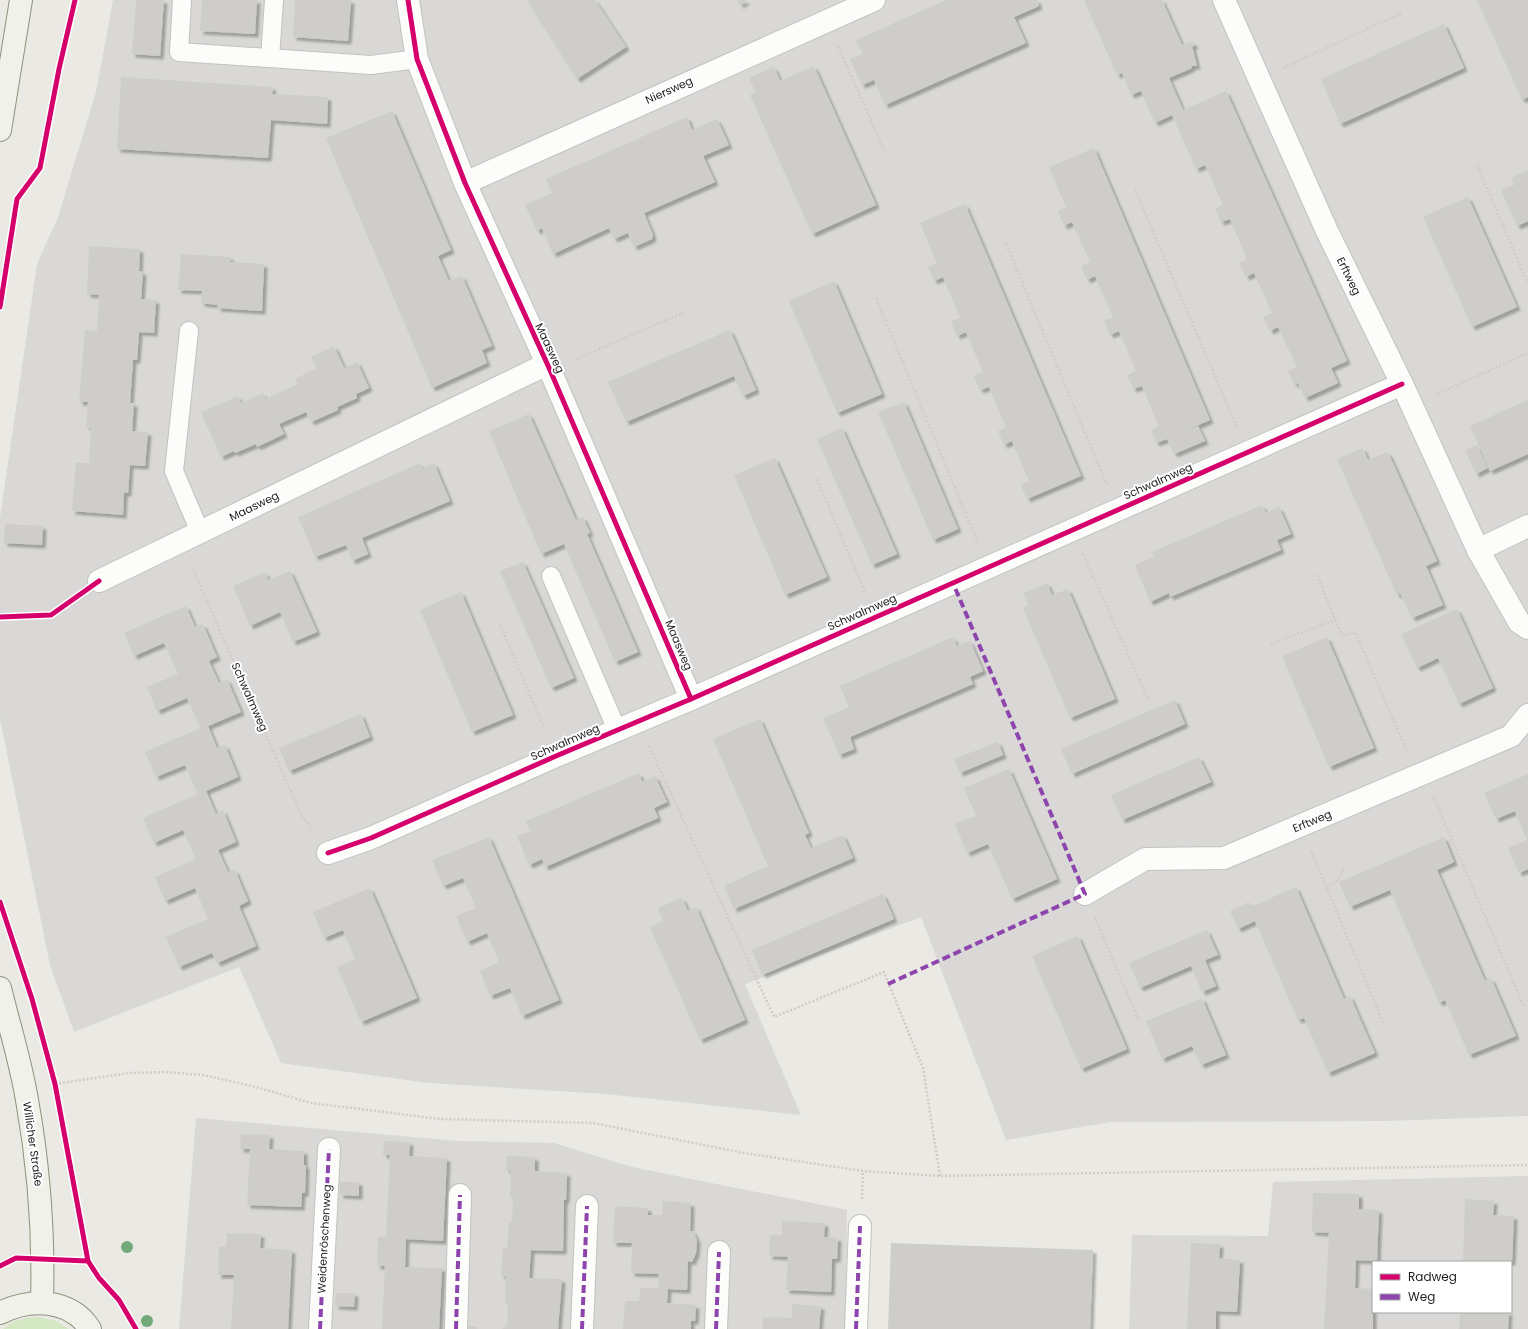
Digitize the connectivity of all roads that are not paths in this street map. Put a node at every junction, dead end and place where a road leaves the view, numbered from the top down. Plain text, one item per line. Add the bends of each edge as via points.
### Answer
1 (21, 0) edge
2 (182, 0) edge
3 (274, 0) edge
4 (408, 0) edge
5 (874, 0) edge
6 (1224, 0) edge
7 (270, 58) junction
8 (417, 59) junction
9 (0, 130) edge
10 (465, 182) junction
11 (190, 331) dead end
12 (548, 367) junction
13 (1402, 384) junction
14 (1528, 526) edge
15 (190, 537) junction
16 (1478, 550) junction
17 (551, 576) dead end
18 (100, 581) dead end
19 (1528, 628) edge
20 (691, 699) junction
21 (1528, 715) edge
22 (617, 730) junction
23 (328, 852) road end
24 (1085, 894) road end
25 (0, 988) edge
26 (329, 1149) dead end
27 (460, 1195) dead end
28 (587, 1206) dead end
29 (860, 1226) dead end
30 (719, 1252) dead end
31 (42, 1302) junction
32 (0, 1313) edge
33 (90, 1329) edge
34 (320, 1329) edge
35 (456, 1329) edge
36 (582, 1329) edge
37 (716, 1329) edge
38 (856, 1329) edge

1 - 9 street
2 - 7 lane via 179,52
3 - 7 lane
4 - 8 street, Maasweg
5 - 10 street, Niersweg
6 - 13 street, Erftweg via 1327,231
7 - 8 lane via 371,65
8 - 10 street, Maasweg
10 - 12 street, Maasweg
11 - 15 lane via 174,471
12 - 15 street, Maasweg
12 - 20 street, Maasweg
13 - 16 street, Erftweg
13 - 20 street, Schwalmweg
14 - 16 street
15 - 18 street, Maasweg
16 - 19 street, Erftweg via 1519,622
17 - 22 lane
20 - 22 street, Schwalmweg
21 - 24 street, Erftweg via 1511,736 1224,858 1145,859
22 - 23 street, Schwalmweg via 371,838
25 - 31 street, Willicher Straße via 27,1100 41,1203
26 - 34 street, Weidenröschenweg
27 - 35 street
28 - 36 street
29 - 38 street
30 - 37 street
31 - 32 street via 21,1304
31 - 33 street via 60,1306 75,1314

